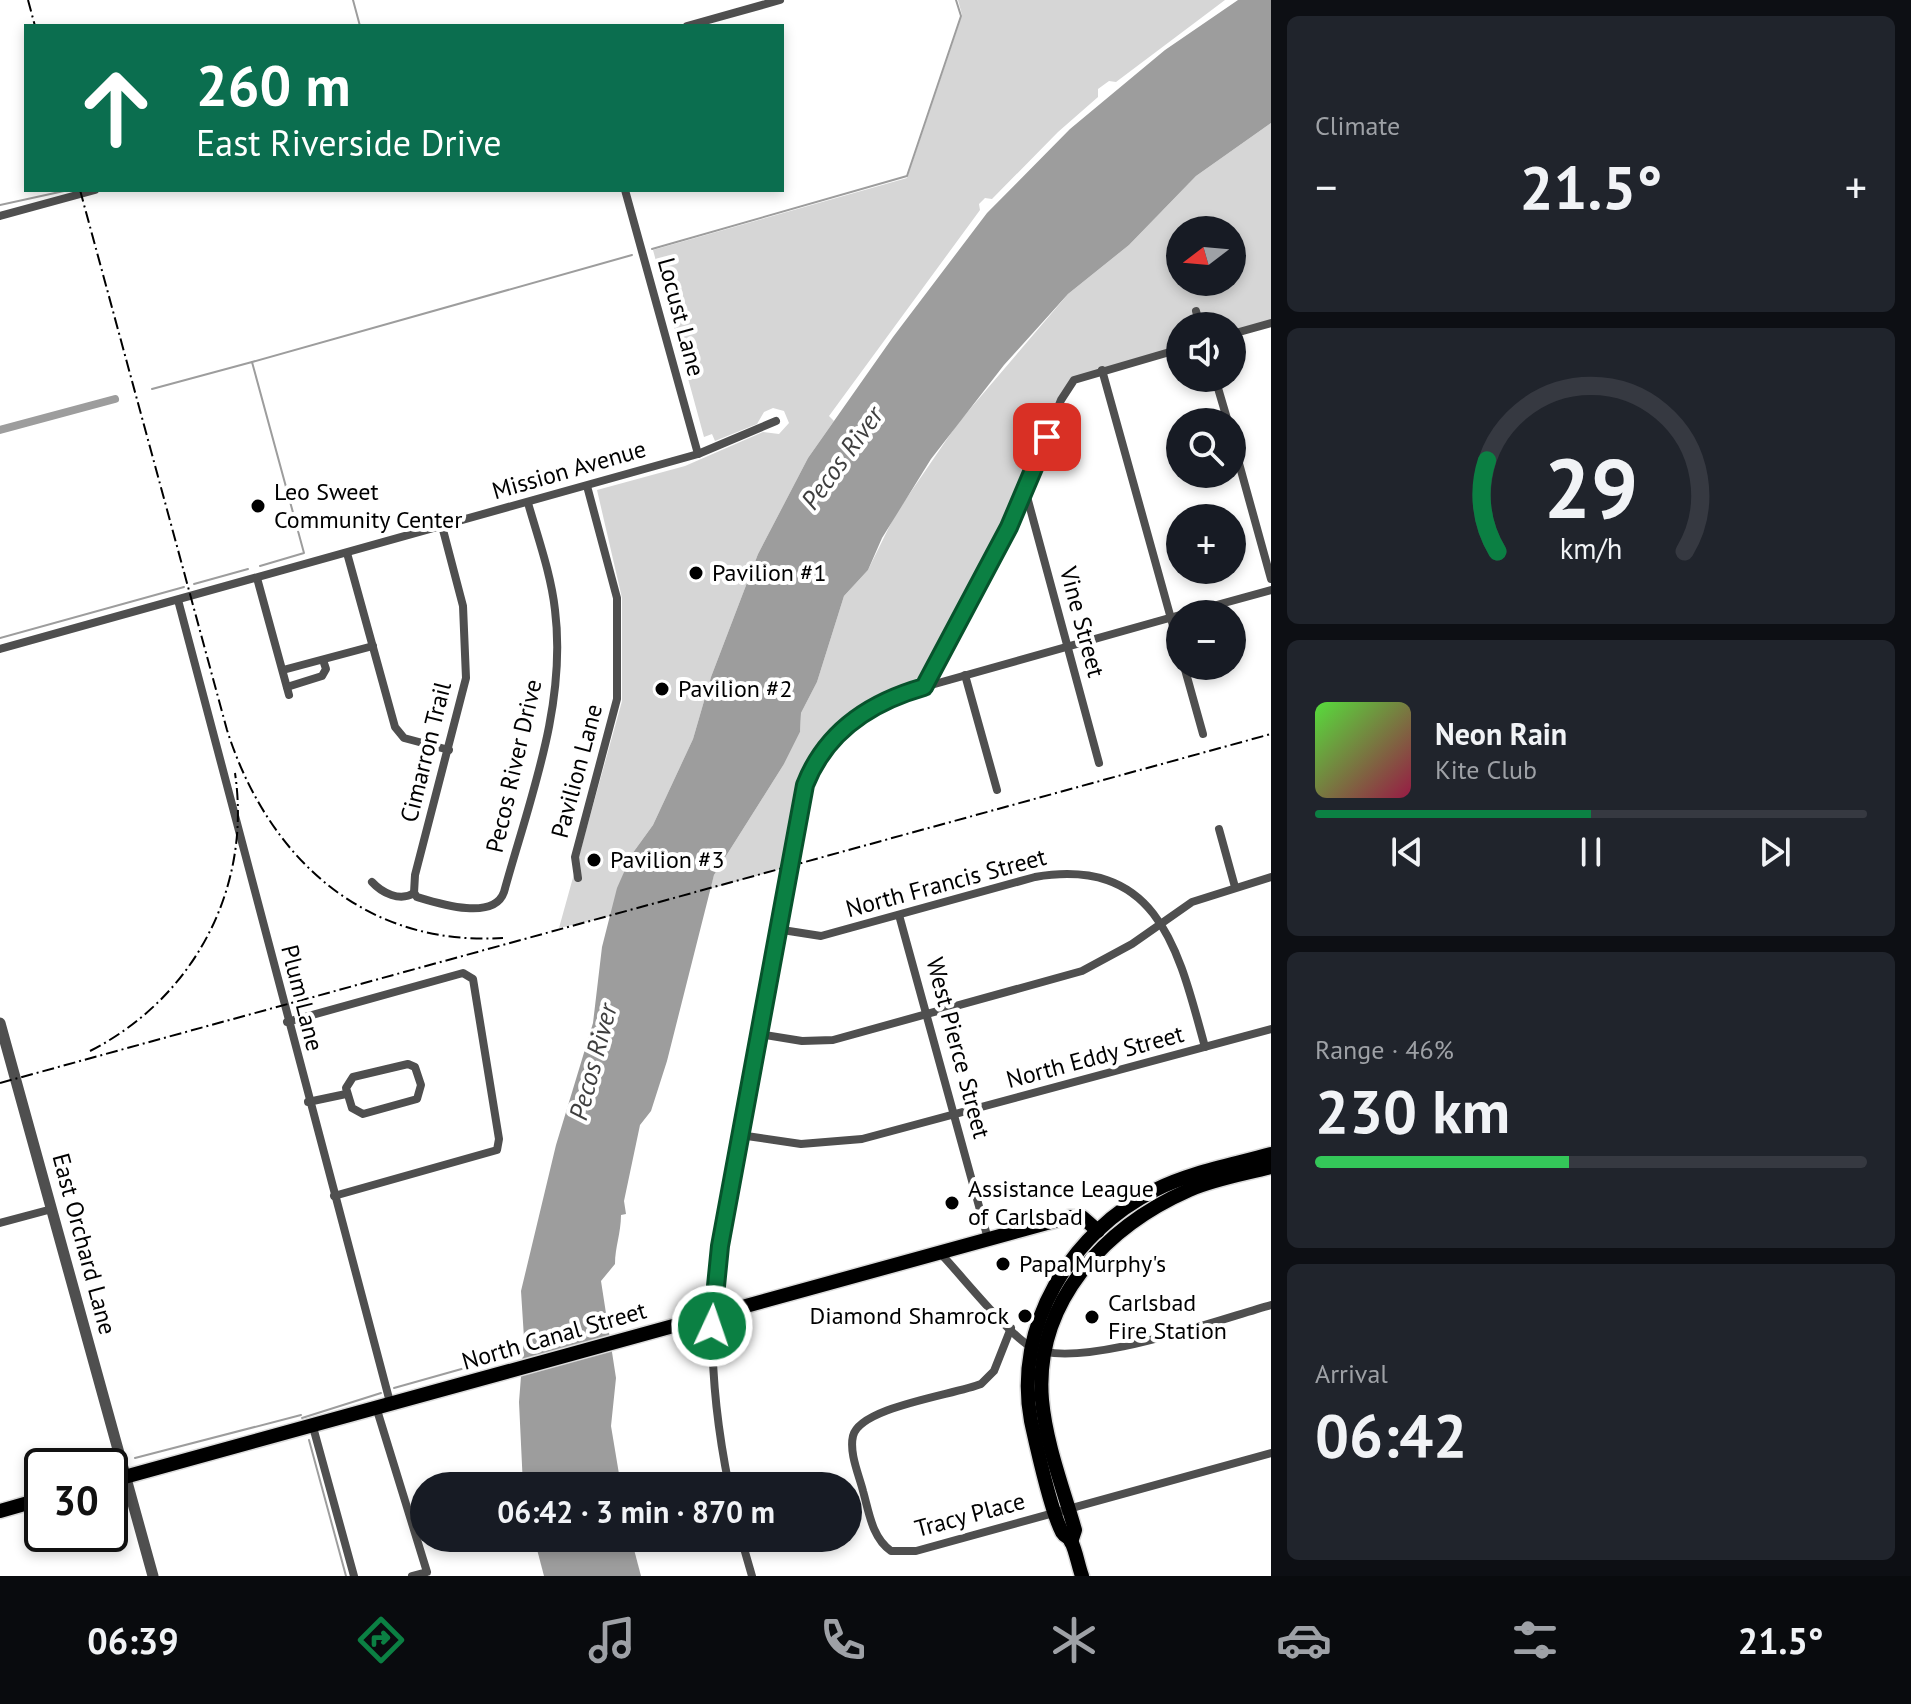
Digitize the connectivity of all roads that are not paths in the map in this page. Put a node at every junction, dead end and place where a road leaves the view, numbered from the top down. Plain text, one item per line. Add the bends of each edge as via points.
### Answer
1 (780, 0) edge
2 (694, 24) edge
3 (88, 192) edge
4 (626, 192) edge
5 (0, 216) edge
6 (1271, 323) edge
7 (1246, 330) edge
8 (1166, 353) edge
9 (1102, 370) junction
10 (776, 421) dead end
11 (698, 454) junction
12 (587, 486) junction
13 (1246, 488) edge
14 (1026, 492) junction
15 (528, 503) junction
16 (442, 526) junction
17 (347, 553) junction
18 (257, 578) junction
19 (1271, 579) edge
20 (1271, 590) edge
21 (178, 600) junction
22 (1173, 600) edge
23 (1235, 600) edge
24 (1166, 619) edge
25 (373, 646) junction
26 (1067, 646) junction
27 (0, 649) edge
28 (323, 660) junction
29 (283, 670) junction
30 (965, 675) junction
31 (1188, 680) edge
32 (924, 687) junction
33 (1203, 734) dead end
34 (449, 750) junction
35 (1099, 763) dead end
36 (997, 790) dead end
37 (1219, 829) dead end
38 (1271, 877) edge
39 (578, 878) dead end
40 (372, 882) dead end
41 (1235, 887) junction
42 (414, 893) junction
43 (899, 915) junction
44 (1161, 922) junction
45 (776, 929) junction
46 (927, 1015) junction
47 (287, 1022) junction
48 (0, 1023) edge
49 (1271, 1029) edge
50 (759, 1034) junction
51 (1205, 1047) junction
52 (4, 1054) edge
53 (346, 1094) junction
54 (308, 1102) junction
55 (955, 1116) junction
56 (740, 1135) junction
57 (1271, 1154) edge
58 (1271, 1167) edge
59 (334, 1196) junction
60 (52, 1209) junction
61 (0, 1223) edge
62 (1126, 1226) junction
63 (1098, 1231) junction
64 (988, 1239) junction
65 (941, 1254) junction
66 (1271, 1305) edge
67 (704, 1318) junction
68 (1011, 1328) junction
69 (1038, 1350) junction
70 (384, 1408) junction
71 (313, 1427) junction
72 (118, 1448) edge
73 (1271, 1453) edge
74 (727, 1472) edge
75 (128, 1476) edge
76 (128, 1484) edge
77 (24, 1504) edge
78 (1063, 1510) junction
79 (0, 1511) edge
80 (745, 1552) edge
81 (153, 1576) edge
82 (354, 1576) edge
83 (412, 1576) edge
84 (752, 1576) edge
85 (1082, 1576) edge

1 - 2 street
3 - 5 street
4 - 11 street, Locust Lane
6 - 7 street
8 - 9 street
9 - 14 street via 1078,377 1065,393
9 - 22 street
10 - 11 street, Mission Avenue
11 - 12 street, Mission Avenue
12 - 15 street, Mission Avenue
12 - 39 street, Pavilion Lane via 617,598 617,699 575,857
13 - 19 street
14 - 26 street, Vine Street
14 - 32 street
15 - 16 street, Mission Avenue
15 - 42 street, Pecos River Drive via 554,602 556,681 551,720 504,892 491,907 446,905
16 - 17 street, Mission Avenue
16 - 34 street, Cimarron Trail via 467,643 465,688
17 - 18 street, Mission Avenue
17 - 25 street
18 - 21 street, Mission Avenue
18 - 29 street
20 - 23 street
21 - 27 street, Mission Avenue
21 - 47 street, Plum Lane
24 - 26 street
25 - 28 street
25 - 34 street via 398,733
26 - 30 street
26 - 35 street, Vine Street
28 - 29 street
28 - 29 street via 322,676 288,691
30 - 32 street
30 - 36 street
31 - 33 street
32 - 45 street via 882,700 858,715 815,765 798,812
34 - 42 street, Cimarron Trail
37 - 41 street
38 - 41 street
40 - 42 street, Pecos River Drive via 395,895
41 - 44 street via 1192,902
43 - 44 street, North Francis Street via 1062,873 1120,888
43 - 45 street, North Francis Street via 821,936
43 - 46 street, West Pierce Street
44 - 46 street via 1082,971
44 - 51 street via 1183,966
45 - 50 street
46 - 50 street via 833,1040
46 - 55 street, West Pierce Street
47 - 54 street, Plum Lane
47 - 59 street via 463,973 473,979 497,1150
48 - 52 street, East Orchard Lane
49 - 51 street, North Eddy Street
50 - 56 street
51 - 55 street, North Eddy Street
52 - 60 street, East Orchard Lane
53 - 53 street via 352,1108 363,1114 411,1102 421,1085 415,1067 404,1064 353,1077
53 - 54 street
54 - 59 street, Plum Lane
55 - 56 street, North Eddy Street via 832,1143
55 - 64 street, West Pierce Street
56 - 67 street
57 - 63 main road via 1176,1181 1135,1201
58 - 62 main road via 1193,1189
59 - 70 street, Plum Lane
60 - 61 street
60 - 72 street, East Orchard Lane
62 - 63 main road
62 - 69 main road via 1076,1278
63 - 64 main road, North Canal Street via 1076,1216
63 - 69 main road via 1056,1281
64 - 65 main road, North Canal Street
65 - 67 main road, North Canal Street
65 - 68 street
66 - 69 street via 1101,1352
67 - 70 main road, North Canal Street
67 - 74 street
68 - 69 street
68 - 78 street, Tracy Place via 986,1381 863,1420 852,1439 854,1456 878,1539 897,1553
69 - 78 main road via 1028,1381 1031,1418
70 - 71 main road, North Canal Street
70 - 83 street, Plum Lane via 427,1572
71 - 75 main road, North Canal Street
71 - 82 street
73 - 78 street
76 - 81 street, East Orchard Lane
77 - 79 main road
78 - 85 main road via 1075,1530 1071,1542
80 - 84 street

